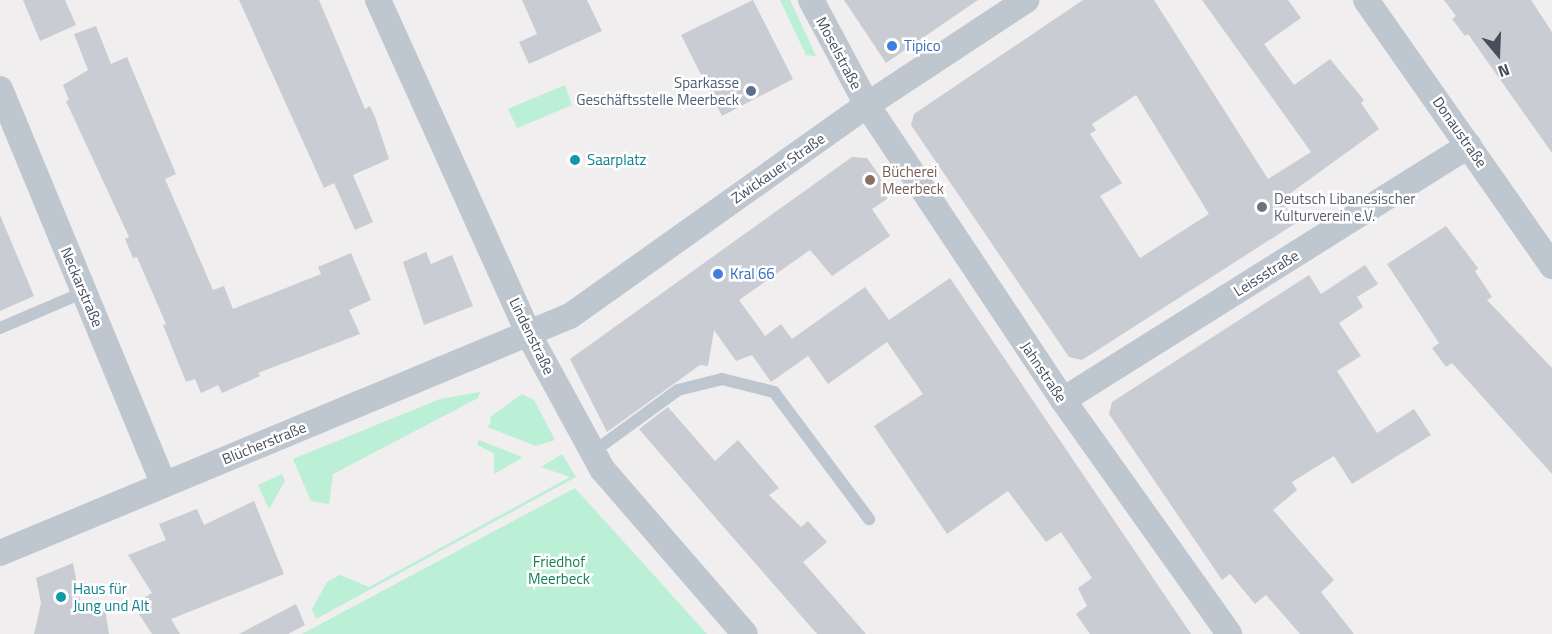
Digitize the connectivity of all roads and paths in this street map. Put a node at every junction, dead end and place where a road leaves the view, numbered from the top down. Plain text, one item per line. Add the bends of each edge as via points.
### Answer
1 (378, 0) edge
2 (811, 0) edge
3 (1026, 0) edge
4 (1366, 0) edge
5 (0, 90) edge
6 (867, 105) junction
7 (1469, 145) junction
8 (1552, 266) edge
9 (84, 292) junction
10 (0, 328) edge
11 (530, 335) junction
12 (1063, 400) junction
13 (593, 452) junction
14 (164, 484) junction
15 (869, 519) dead end
16 (0, 553) edge
17 (745, 634) edge
18 (1229, 634) edge

1 - 11 street, Lindenstraße
2 - 6 street, Moselstraße
3 - 6 street, Zwickauer Straße
4 - 7 street, Donaustraße
5 - 9 street, Neckarstraße
6 - 11 street, Zwickauer Straße via 570,316
6 - 12 street, Jahnstraße
7 - 8 street, Donaustraße
7 - 12 street, Leissstraße
9 - 10 lane
9 - 14 street, Neckarstraße
11 - 13 street, Lindenstraße
11 - 14 street, Blücherstraße
12 - 18 street, Jahnstraße
13 - 15 lane via 678,390 722,379 774,392
13 - 17 street, Lindenstraße via 602,469
14 - 16 street, Blücherstraße

